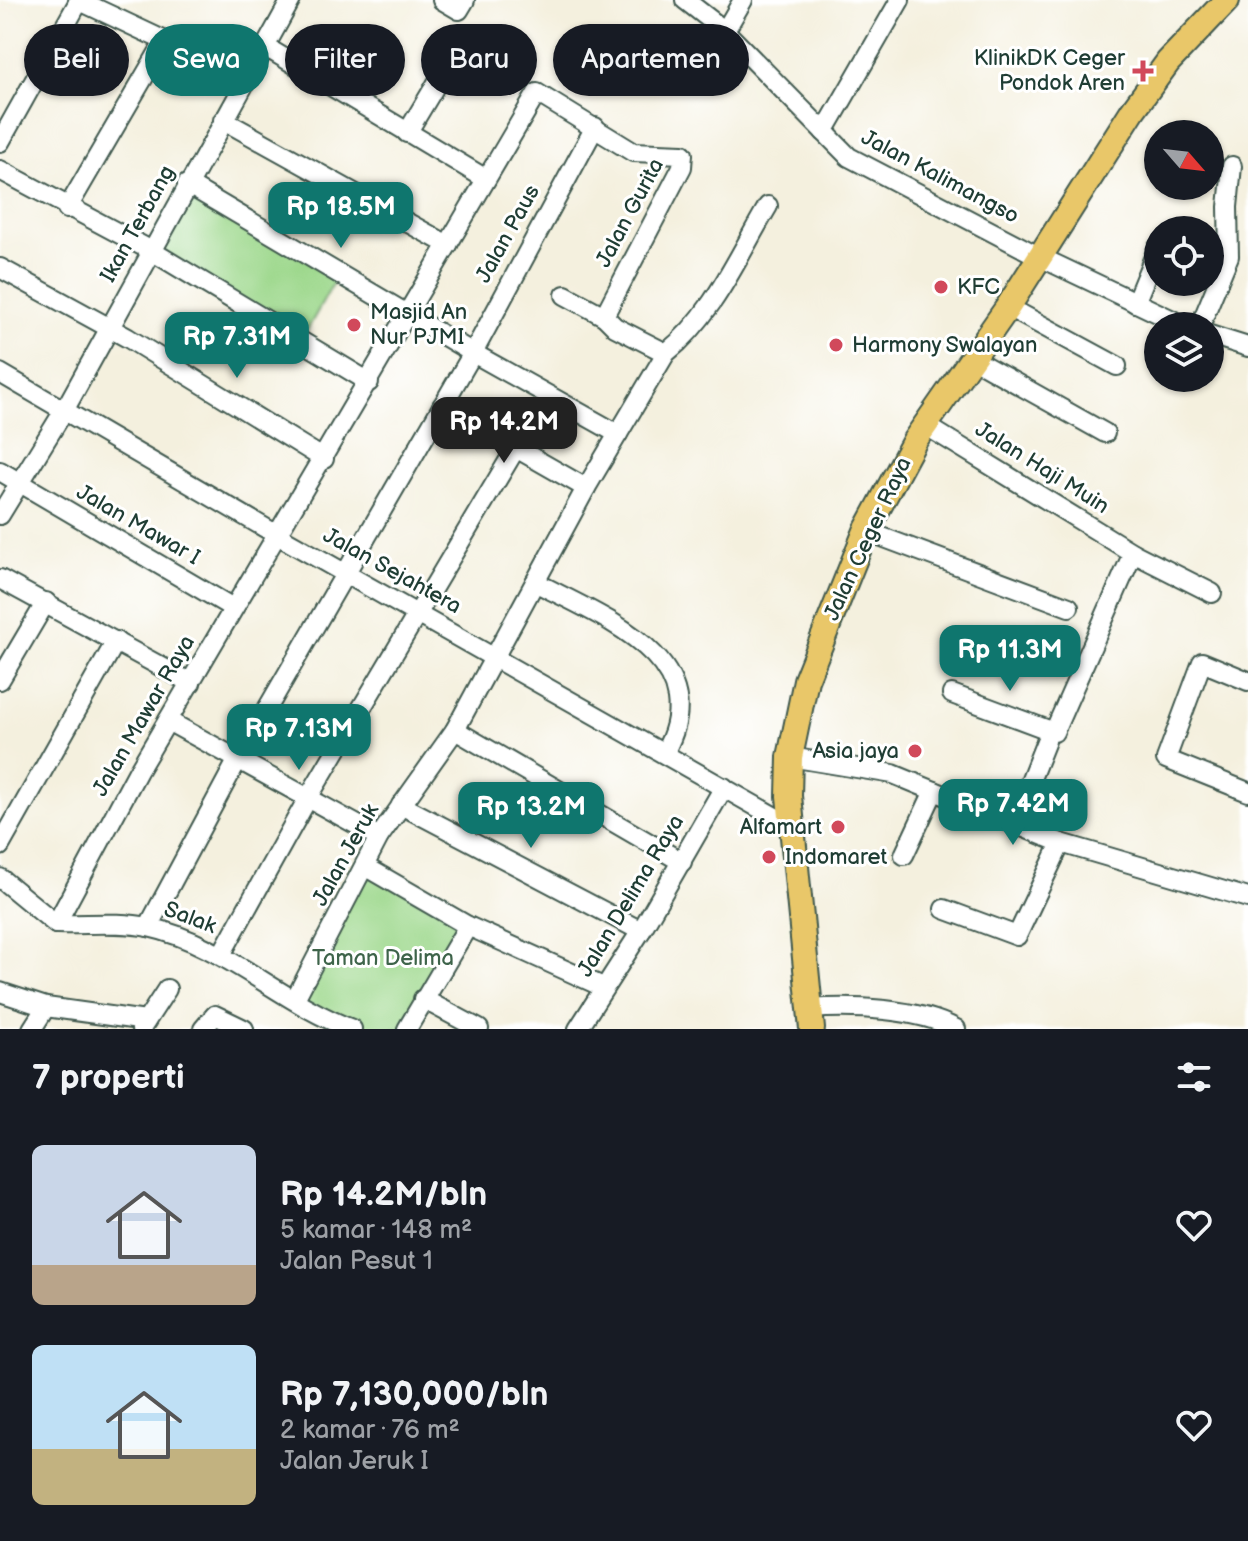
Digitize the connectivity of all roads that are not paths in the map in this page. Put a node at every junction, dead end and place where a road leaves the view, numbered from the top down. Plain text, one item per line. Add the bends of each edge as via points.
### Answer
1 (78, 0) edge
2 (291, 0) edge
3 (442, 0) edge
4 (685, 0) edge
5 (743, 0) edge
6 (900, 0) edge
7 (1227, 0) edge
8 (462, 5) edge
9 (716, 24) edge
10 (729, 24) edge
11 (145, 32) edge
12 (269, 38) edge
13 (749, 55) edge
14 (269, 59) edge
15 (145, 75) edge
16 (236, 96) edge
17 (429, 96) edge
18 (223, 120) junction
19 (595, 127) junction
20 (824, 132) junction
21 (407, 133) junction
22 (0, 142) edge
23 (1232, 166) dead end
24 (0, 170) edge
25 (486, 179) junction
26 (187, 184) junction
27 (768, 206) dead end
28 (67, 209) junction
29 (448, 245) junction
30 (150, 250) junction
31 (1040, 257) junction
32 (0, 268) edge
33 (1144, 281) edge
34 (565, 295) dead end
35 (1135, 303) junction
36 (1008, 307) junction
37 (409, 312) junction
38 (1155, 312) edge
39 (1206, 312) edge
40 (604, 316) junction
41 (108, 328) junction
42 (1224, 339) edge
43 (1248, 347) edge
44 (473, 353) junction
45 (666, 353) junction
46 (973, 359) junction
47 (1117, 366) dead end
48 (0, 373) edge
49 (369, 382) junction
50 (442, 406) junction
51 (65, 409) junction
52 (925, 425) junction
53 (1105, 433) dead end
54 (618, 434) junction
55 (516, 448) junction
56 (324, 459) junction
57 (0, 471) edge
58 (19, 482) junction
59 (586, 488) junction
60 (0, 515) edge
61 (866, 531) junction
62 (279, 536) junction
63 (1133, 553) junction
64 (345, 572) junction
65 (0, 579) edge
66 (535, 582) junction
67 (1212, 593) dead end
68 (46, 602) junction
69 (1069, 607) dead end
70 (233, 608) junction
71 (418, 613) junction
72 (116, 641) junction
73 (496, 656) junction
74 (0, 680) edge
75 (1248, 681) edge
76 (191, 683) junction
77 (952, 694) dead end
78 (168, 721) junction
79 (455, 730) junction
80 (1046, 741) dead end
81 (664, 753) junction
82 (790, 757) junction
83 (238, 759) junction
84 (724, 787) junction
85 (934, 791) junction
86 (1248, 792) edge
87 (789, 796) junction
88 (308, 798) junction
89 (401, 805) junction
90 (762, 808) junction
91 (1013, 824) junction
92 (791, 826) junction
93 (379, 837) junction
94 (1061, 843) junction
95 (0, 846) edge
96 (904, 855) dead end
97 (682, 862) junction
98 (366, 867) junction
99 (0, 878) edge
100 (1248, 898) edge
101 (944, 909) dead end
102 (56, 924) junction
103 (468, 926) junction
104 (148, 927) junction
105 (641, 931) junction
106 (221, 955) junction
107 (603, 987) junction
108 (167, 989) dead end
109 (0, 992) edge
110 (295, 999) junction
111 (423, 999) junction
112 (46, 1007) junction
113 (811, 1019) edge
114 (144, 1025) edge
115 (32, 1029) edge
116 (203, 1029) edge
117 (244, 1029) edge
118 (352, 1029) edge
119 (407, 1029) edge
120 (479, 1029) edge
121 (578, 1029) edge
122 (956, 1029) edge

1 - 11 street
1 - 22 street
2 - 12 street
3 - 8 street
4 - 9 street, Jalan Kalimangso
5 - 10 street
6 - 20 street
7 - 31 main road, Jalan Ceger Raya via 1168,62 1133,110
13 - 20 street, Jalan Kalimangso
14 - 21 street
15 - 28 street
16 - 18 street, Ikan Terbang
17 - 21 street
18 - 26 street, Ikan Terbang
18 - 29 street
19 - 25 street, Jalan Mawar Raya via 537,93
19 - 40 street, Jalan Gurita via 633,152 680,152 685,162
19 - 44 street, Jalan Paus
20 - 31 street, Jalan Kalimangso via 849,157
21 - 25 street
23 - 39 street via 1229,256
24 - 28 street
25 - 29 street, Jalan Mawar Raya
26 - 30 street, Ikan Terbang
26 - 37 street
27 - 45 street, Jalan Jeruk via 707,310
28 - 30 street
29 - 37 street, Jalan Mawar Raya
30 - 41 street, Ikan Terbang
30 - 49 street
31 - 35 street, Jalan Kalimangso
31 - 36 main road, Jalan Ceger Raya
32 - 41 street
33 - 35 street
34 - 40 street
35 - 38 street, Jalan Kalimangso
36 - 46 main road, Jalan Ceger Raya
36 - 47 street
37 - 44 street
37 - 49 street, Jalan Mawar Raya
40 - 45 street
41 - 51 street, Ikan Terbang
41 - 56 street
42 - 43 street
44 - 50 street, Jalan Paus
44 - 54 street
45 - 54 street, Jalan Jeruk
46 - 52 main road, Jalan Ceger Raya
46 - 53 street
48 - 51 street, Jalan Sejahtera
49 - 56 street, Jalan Mawar Raya
50 - 55 street
50 - 64 street, Jalan Paus
51 - 58 street, Ikan Terbang
51 - 62 street, Jalan Sejahtera
52 - 61 main road, Jalan Ceger Raya
52 - 63 street, Jalan Haji Muin
54 - 59 street, Jalan Jeruk
55 - 59 street
55 - 71 street
56 - 62 street, Jalan Mawar Raya
57 - 58 street, Jalan Mawar I
58 - 60 street, Ikan Terbang
58 - 70 street, Jalan Mawar I
59 - 66 street, Jalan Jeruk
61 - 69 street
61 - 82 main road, Jalan Ceger Raya via 806,680
62 - 64 street, Jalan Sejahtera
62 - 70 street, Jalan Mawar Raya
63 - 67 street, Jalan Haji Muin
63 - 77 street via 1054,732
64 - 71 street, Jalan Sejahtera
64 - 83 street, Jalan Paus
65 - 68 street
66 - 73 street, Jalan Jeruk
66 - 81 street via 647,643 671,680 676,707 675,733
68 - 72 street
68 - 74 street
70 - 76 street, Jalan Mawar Raya
71 - 73 street, Jalan Sejahtera
71 - 88 street
72 - 76 street
72 - 95 street
73 - 79 street, Jalan Jeruk
73 - 81 street, Jalan Sejahtera
75 - 86 street via 1202,662 1166,759
76 - 78 street, Jalan Mawar Raya
78 - 83 street
78 - 102 street, Jalan Mawar Raya
79 - 89 street, Jalan Jeruk
79 - 97 street
80 - 91 street
81 - 84 street, Jalan Sejahtera
82 - 85 street via 893,774
82 - 87 main road, Jalan Ceger Raya
83 - 88 street
83 - 104 street, Jalan Paus
84 - 90 street, Jalan Sejahtera
84 - 97 street, Jalan Delima Raya
85 - 91 street
85 - 96 street
87 - 90 street
87 - 92 main road, Jalan Ceger Raya
88 - 93 street
88 - 106 street
89 - 93 street, Jalan Jeruk
89 - 105 street
90 - 92 street, Jalan Sejahtera
91 - 94 street
92 - 113 main road, Jalan Ceger Raya
93 - 98 street, Jalan Jeruk
94 - 100 street
94 - 101 street via 1017,936
97 - 105 street, Jalan Delima Raya
98 - 103 street
98 - 110 street, Jalan Jeruk
99 - 102 street
102 - 104 street, Salak
103 - 107 street
103 - 111 street
104 - 106 street, Salak
105 - 107 street, Jalan Delima Raya
106 - 110 street, Salak
107 - 121 street, Jalan Delima Raya
108 - 114 street
109 - 112 street
110 - 118 street, Salak
111 - 119 street
111 - 120 street
112 - 114 street
112 - 115 street
113 - 122 street via 851,1006 925,1018
116 - 117 street via 215,1015

